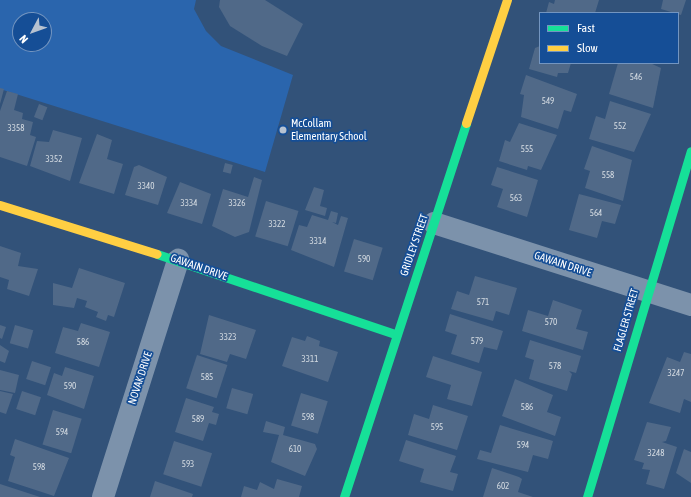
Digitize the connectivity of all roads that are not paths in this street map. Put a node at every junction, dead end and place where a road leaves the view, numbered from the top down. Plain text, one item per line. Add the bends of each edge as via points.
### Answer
1 (507, 0) edge
2 (691, 151) edge
3 (0, 205) edge
4 (434, 223) junction
5 (178, 260) junction
6 (647, 291) junction
7 (691, 305) edge
8 (395, 334) junction
9 (103, 497) edge
10 (344, 497) edge
11 (587, 497) edge

1 - 4 street, GRIDLEY STREET
2 - 6 street, FLAGLER STREET
3 - 5 street, GAWAIN DRIVE
4 - 6 street, GAWAIN DRIVE
4 - 8 street, GRIDLEY STREET
5 - 8 street, GAWAIN DRIVE
5 - 9 street, NOVAK DRIVE
6 - 7 street, GAWAIN DRIVE
6 - 11 street, FLAGLER STREET
8 - 10 street, GRIDLEY STREET

